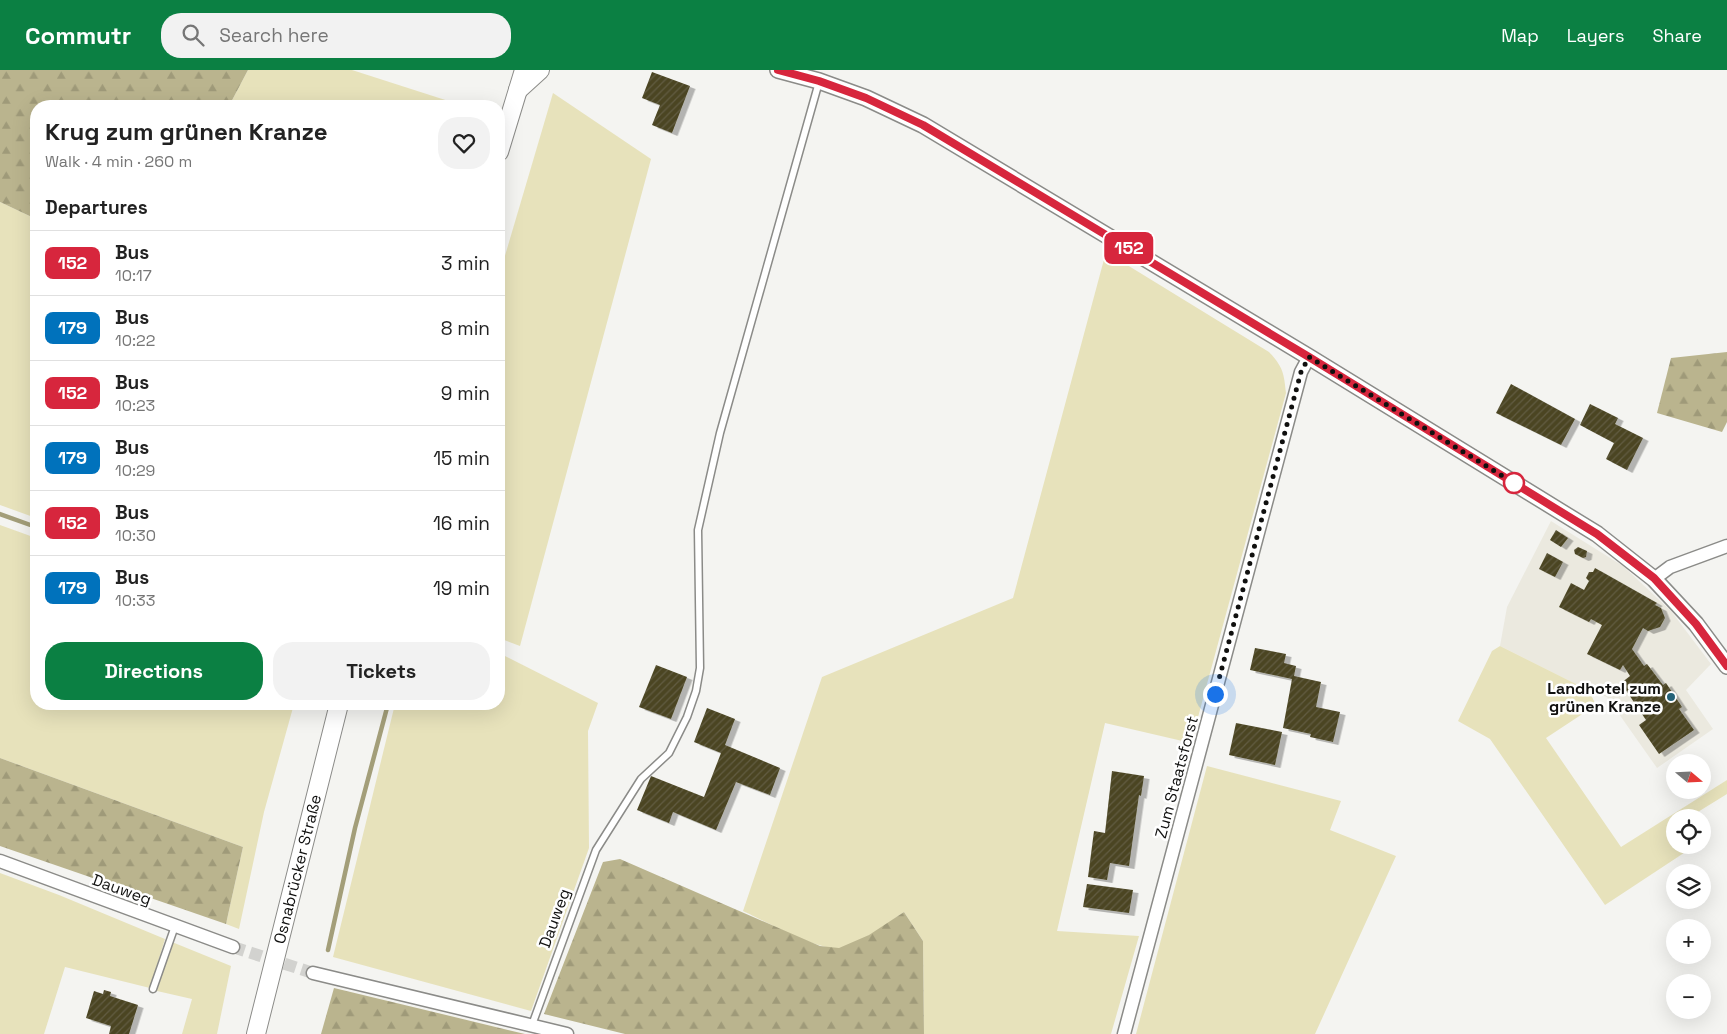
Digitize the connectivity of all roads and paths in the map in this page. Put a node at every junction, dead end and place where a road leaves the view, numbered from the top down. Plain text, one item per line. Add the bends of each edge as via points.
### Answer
1 (524, 70) edge
2 (540, 70) edge
3 (778, 70) edge
4 (819, 81) junction
5 (517, 90) junction
6 (505, 131) edge
7 (1309, 357) junction
8 (1727, 546) edge
9 (1654, 578) junction
10 (1727, 666) edge
11 (337, 710) edge
12 (0, 861) edge
13 (175, 926) junction
14 (233, 947) tunnel mouth
15 (313, 973) tunnel mouth
16 (153, 989) dead end
17 (532, 1026) junction
18 (256, 1034) edge
19 (567, 1034) edge
20 (1124, 1034) edge

1 - 5 main road
2 - 5 main road
3 - 4 street
4 - 7 street via 866,98 923,125
4 - 17 lane, Dauweg via 720,432 698,530 700,668 696,691 669,752 641,779 596,850
5 - 6 main road
7 - 9 street via 1597,534
7 - 20 street, Zum Staatsforst via 1301,372
8 - 9 street via 1670,567
9 - 10 street via 1696,624
11 - 18 main road, Osnabrücker Straße
12 - 13 street, Dauweg
13 - 14 street, Dauweg
13 - 16 lane
15 - 17 street
17 - 19 street

